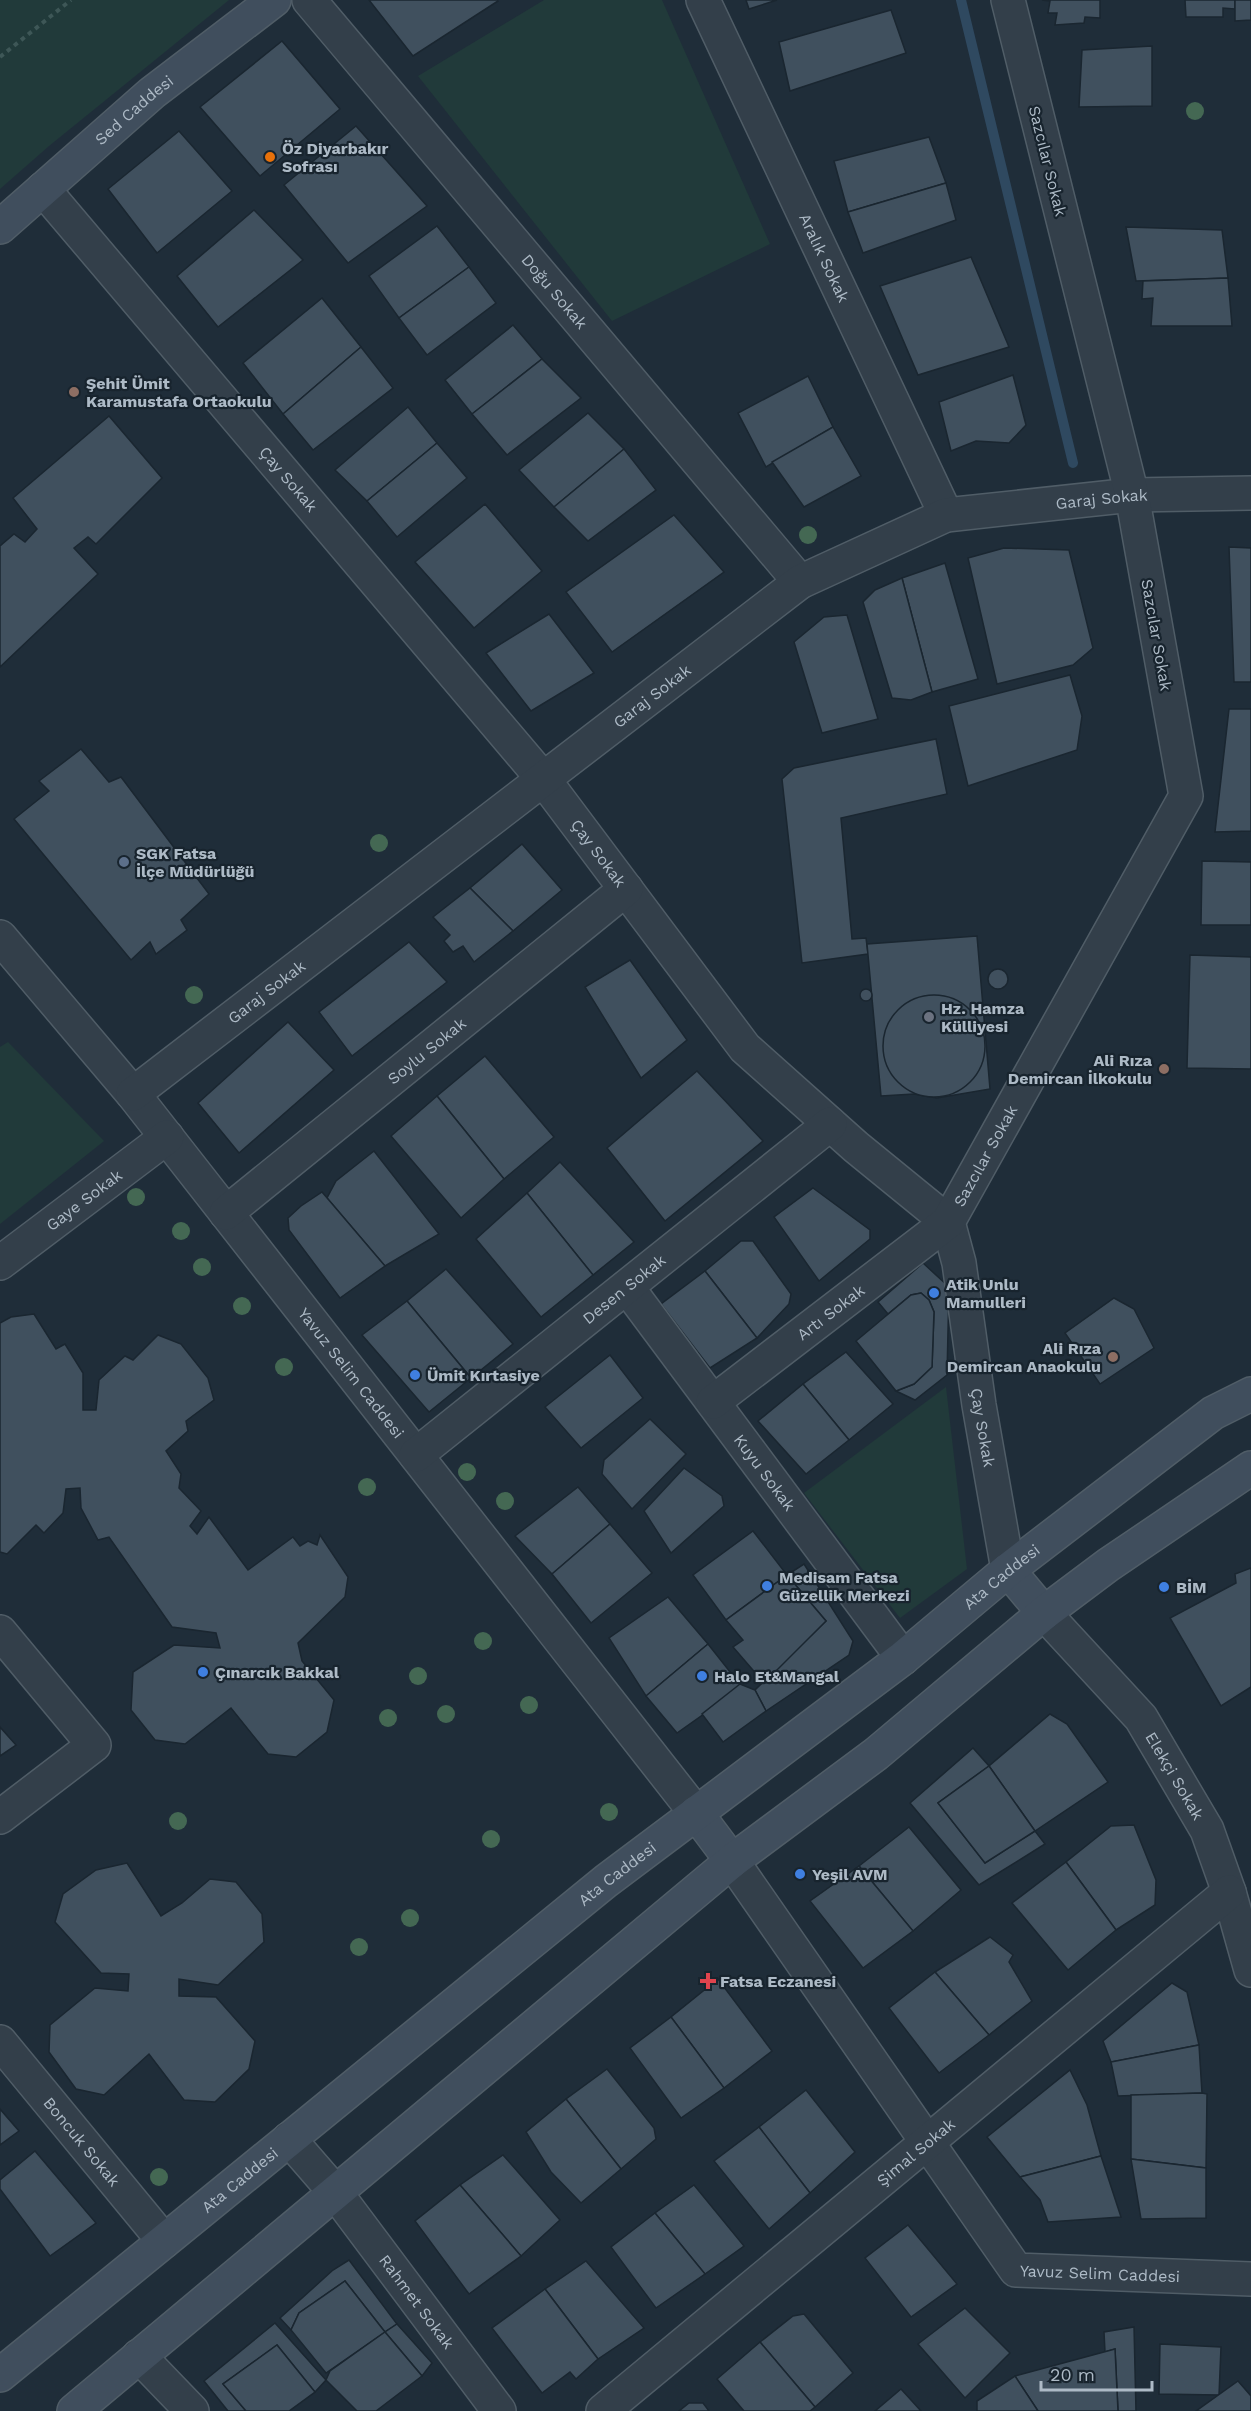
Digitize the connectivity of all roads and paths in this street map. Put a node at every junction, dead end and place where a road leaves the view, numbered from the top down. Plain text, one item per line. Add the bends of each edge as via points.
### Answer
1 (71, 0) edge
2 (274, 0) edge
3 (309, 0) edge
4 (702, 0) edge
5 (1008, 0) edge
6 (0, 57) edge
7 (44, 189) junction
8 (0, 227) edge
9 (1251, 493) edge
10 (1131, 495) junction
11 (946, 515) junction
12 (800, 582) junction
13 (544, 780) junction
14 (626, 889) junction
15 (0, 937) edge
16 (134, 1094) junction
17 (830, 1124) junction
18 (167, 1137) junction
19 (226, 1213) junction
20 (948, 1222) junction
21 (0, 1263) edge
22 (627, 1287) junction
23 (1251, 1394) edge
24 (713, 1402) junction
25 (416, 1455) junction
26 (1251, 1468) edge
27 (1008, 1570) junction
28 (1044, 1613) junction
29 (0, 1632) edge
30 (903, 1658) junction
31 (696, 1813) junction
32 (0, 1817) edge
33 (732, 1861) junction
34 (1229, 1892) junction
35 (1251, 1970) edge
36 (0, 2042) edge
37 (289, 2139) junction
38 (928, 2142) junction
39 (335, 2192) junction
40 (164, 2241) junction
41 (1251, 2279) edge
42 (139, 2356) junction
43 (0, 2375) edge
44 (74, 2411) edge
45 (192, 2411) edge
46 (500, 2411) edge
47 (603, 2411) edge

1 - 6 path
2 - 7 main road, Sed Caddesi via 152,93
3 - 12 street, Doğu Sokak
4 - 11 street, Aralık Sokak
5 - 10 street, Sazcılar Sokak
7 - 8 main road, Sed Caddesi
7 - 13 street, Çay Sokak
9 - 10 street, Garaj Sokak
10 - 11 street, Garaj Sokak
10 - 20 street, Sazcılar Sokak via 1186,796
11 - 12 street, Garaj Sokak
12 - 13 street, Garaj Sokak
13 - 14 street, Çay Sokak
13 - 16 street, Garaj Sokak
14 - 17 street, Çay Sokak via 745,1048
14 - 19 street, Soylu Sokak
15 - 16 street, Yavuz Selim Caddesi
16 - 18 street, Yavuz Selim Caddesi
17 - 20 street, Çay Sokak
17 - 22 street, Desen Sokak
18 - 19 street, Yavuz Selim Caddesi
18 - 21 street, Gaye Sokak
19 - 25 street, Yavuz Selim Caddesi
20 - 24 street, Artı Sokak
20 - 27 street, Çay Sokak via 959,1263
22 - 24 street, Kuyu Sokak
22 - 25 street, Desen Sokak
23 - 27 main road, Ata Caddesi via 1213,1413
24 - 30 street, Kuyu Sokak
25 - 31 street, Yavuz Selim Caddesi
26 - 28 main road
27 - 28 main road
27 - 30 main road, Ata Caddesi
28 - 33 main road via 876,1754
28 - 34 street, Elekçi Sokak via 1141,1718 1207,1830
29 - 32 street via 94,1745
30 - 31 main road, Ata Caddesi
31 - 33 main road
31 - 37 main road, Ata Caddesi via 606,1881
33 - 38 street, Yavuz Selim Caddesi
33 - 39 main road
34 - 35 street, Elekçi Sokak
34 - 38 street, Şimal Sokak
36 - 40 street, Boncuk Sokak
37 - 39 street, Rahmet Sokak
37 - 40 main road, Ata Caddesi
38 - 41 street, Yavuz Selim Caddesi via 1016,2270
38 - 47 street, Şimal Sokak
39 - 42 main road
39 - 46 street, Rahmet Sokak
40 - 43 main road, Ata Caddesi
42 - 44 main road
42 - 45 street

